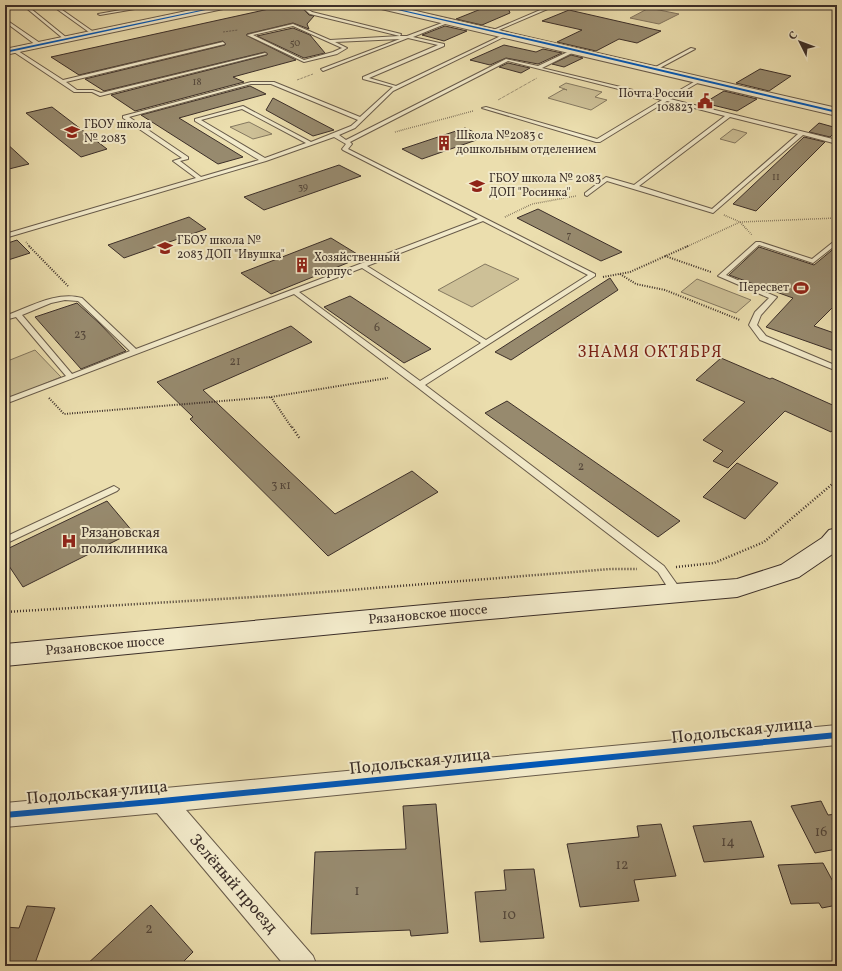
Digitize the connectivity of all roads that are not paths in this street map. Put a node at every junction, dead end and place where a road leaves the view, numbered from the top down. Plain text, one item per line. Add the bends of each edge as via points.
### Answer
1 (62, 5) edge
2 (106, 5) edge
3 (156, 5) edge
4 (228, 5) edge
5 (378, 5) edge
6 (555, 5) edge
7 (33, 6) edge
8 (90, 8) dead end
9 (306, 9) dead end
10 (100, 14) dead end
11 (5, 20) edge
12 (449, 20) junction
13 (493, 31) junction
14 (94, 34) junction
15 (508, 34) junction
16 (409, 37) junction
17 (66, 39) junction
18 (329, 41) junction
19 (38, 44) junction
20 (223, 44) dead end
21 (692, 49) dead end
22 (574, 50) junction
23 (7, 51) edge
24 (265, 54) dead end
25 (538, 68) junction
26 (654, 69) junction
27 (323, 70) road end
28 (699, 80) junction
29 (62, 82) junction
30 (396, 87) junction
31 (666, 100) junction
32 (484, 108) road end
33 (837, 112) edge
34 (730, 115) junction
35 (361, 119) junction
36 (802, 133) junction
37 (335, 135) junction
38 (346, 142) junction
39 (837, 142) edge
40 (311, 144) junction
41 (264, 160) junction
42 (201, 179) junction
43 (634, 187) junction
44 (587, 194) road end
45 (483, 219) junction
46 (5, 236) edge
47 (837, 241) edge
48 (362, 265) junction
49 (294, 291) junction
50 (17, 314) junction
51 (5, 318) edge
52 (486, 343) junction
53 (135, 352) junction
54 (837, 369) edge
55 (71, 377) junction
56 (420, 385) junction
57 (5, 402) edge
58 (114, 489) dead end
59 (837, 536) edge
60 (5, 541) edge
61 (677, 593) junction
62 (5, 655) edge
63 (837, 736) edge
64 (162, 802) junction
65 (5, 814) edge
66 (303, 966) edge

1 - 14 lane via 55,6
2 - 8 lane
3 - 10 lane
4 - 14 street
5 - 12 street
6 - 13 lane
7 - 17 lane via 27,6
9 - 16 lane via 311,13
11 - 19 lane
12 - 13 street
12 - 16 lane
13 - 15 street
14 - 17 street
15 - 22 street
15 - 30 lane
16 - 18 lane
16 - 27 lane
16 - 30 lane via 442,45 365,78
17 - 19 street
18 - 18 lane via 293,25 249,35 304,61 345,48
19 - 23 street
20 - 29 lane
21 - 26 lane
22 - 25 lane
22 - 26 street
23 - 29 lane
24 - 29 lane via 100,95 76,91
25 - 31 lane
25 - 38 lane via 508,60
26 - 28 street
28 - 31 lane
28 - 33 street
30 - 35 lane
31 - 32 lane via 598,141
31 - 34 lane
34 - 36 lane
34 - 43 lane
35 - 37 lane via 353,127
35 - 42 lane via 272,83 251,83 125,117 186,158 176,161
36 - 39 lane
36 - 43 lane via 713,211
37 - 38 lane
37 - 40 lane
38 - 45 lane via 349,144 345,149
40 - 41 lane
40 - 41 lane via 243,107 197,120
41 - 42 lane
42 - 46 lane
43 - 44 lane via 606,179
45 - 48 lane
45 - 52 lane via 593,275
47 - 54 lane via 813,261 758,243 721,276 774,297 758,314 753,325 763,338
48 - 49 lane
48 - 52 lane
49 - 53 lane
49 - 56 lane
50 - 51 lane
50 - 53 lane via 73,296 80,299
50 - 55 lane
52 - 56 lane
53 - 55 lane
55 - 57 lane
56 - 61 lane via 661,569
58 - 60 lane
59 - 61 street, Рязановское шоссе via 830,544 790,571 737,588
61 - 62 street, Рязановское шоссе
63 - 64 street, Подольская улица
64 - 65 street, Подольская улица
64 - 66 street, Зелёный проезд

